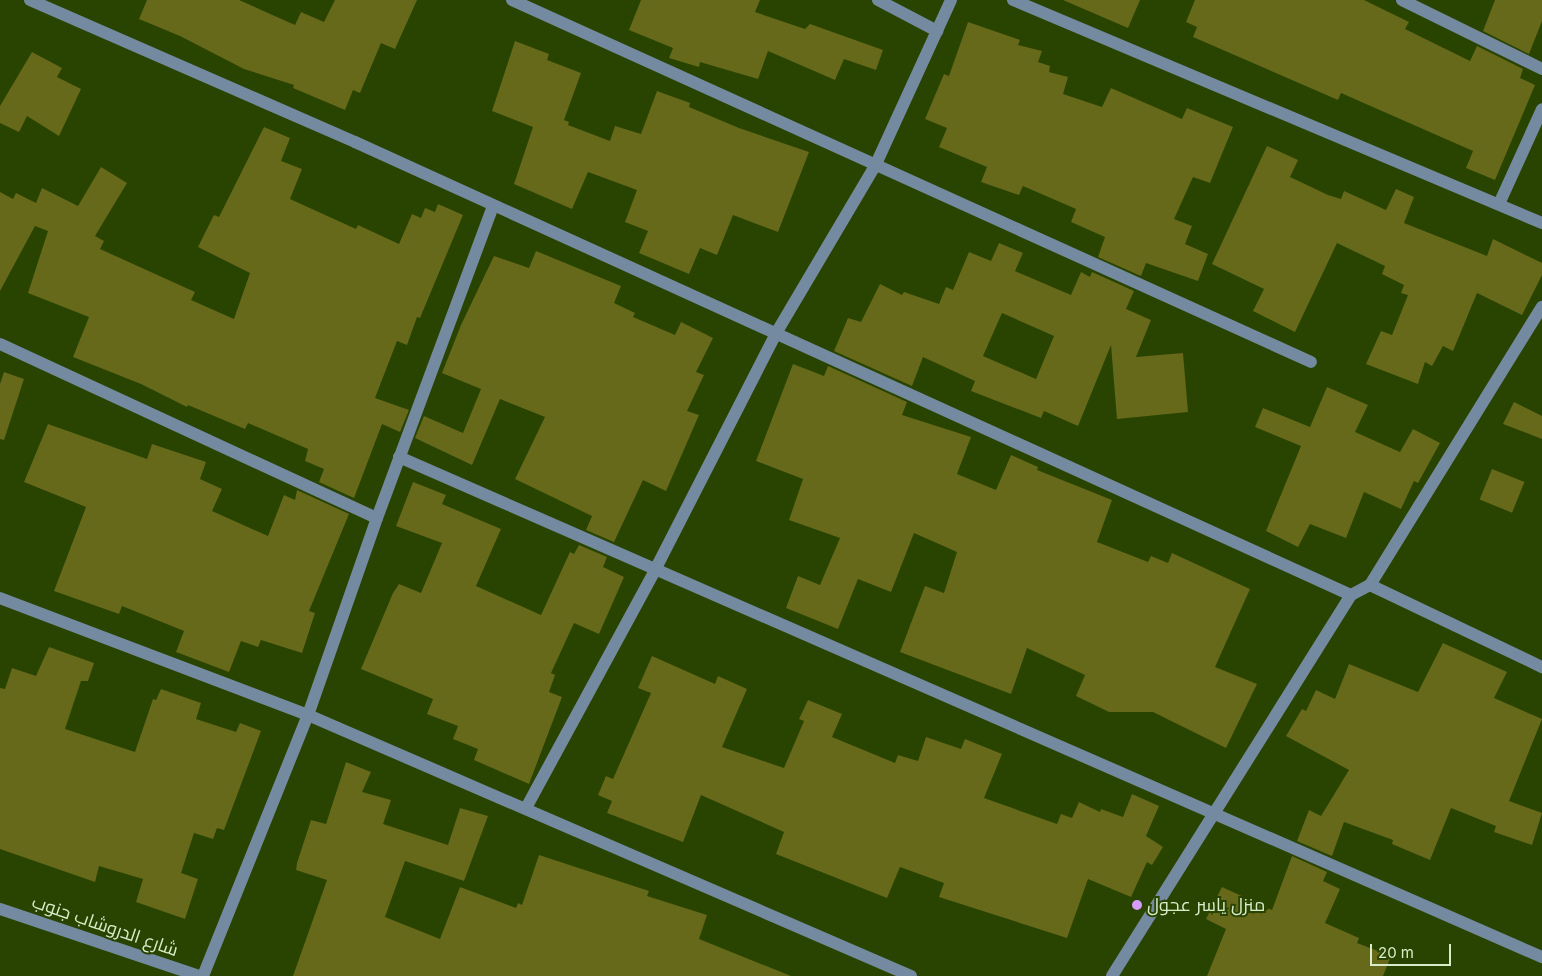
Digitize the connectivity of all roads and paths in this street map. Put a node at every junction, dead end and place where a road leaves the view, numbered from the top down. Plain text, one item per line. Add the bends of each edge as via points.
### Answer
1 (30, 0) edge
2 (512, 0) edge
3 (878, 0) edge
4 (951, 0) edge
5 (1013, 0) edge
6 (1402, 0) edge
7 (937, 31) junction
8 (1542, 70) edge
9 (1542, 109) edge
10 (876, 164) junction
11 (1499, 204) junction
12 (493, 206) junction
13 (1542, 223) edge
14 (1542, 307) edge
15 (774, 336) junction
16 (0, 344) edge
17 (1311, 362) dead end
18 (399, 457) junction
19 (377, 518) junction
20 (656, 570) junction
21 (1370, 585) junction
22 (1351, 595) junction
23 (0, 598) edge
24 (1542, 667) edge
25 (308, 715) junction
26 (526, 808) junction
27 (1212, 813) junction
28 (0, 909) edge
29 (1542, 957) edge
30 (201, 976) edge
31 (912, 976) edge
32 (1112, 976) edge

1 - 12 street
2 - 10 street
3 - 7 street
4 - 7 street
5 - 11 street
6 - 8 street
7 - 10 street
9 - 11 street
10 - 15 street
10 - 17 street
11 - 13 street
12 - 15 street
12 - 18 street
14 - 21 street
15 - 20 street
15 - 22 street
16 - 19 street
18 - 19 street
18 - 20 street
19 - 25 street
20 - 26 street
20 - 27 street
21 - 22 street
21 - 24 street
22 - 27 street
23 - 25 street
25 - 26 street
25 - 30 street
26 - 31 street
27 - 29 street
27 - 32 street
28 - 30 street, شارع الدروشاب جنوب

